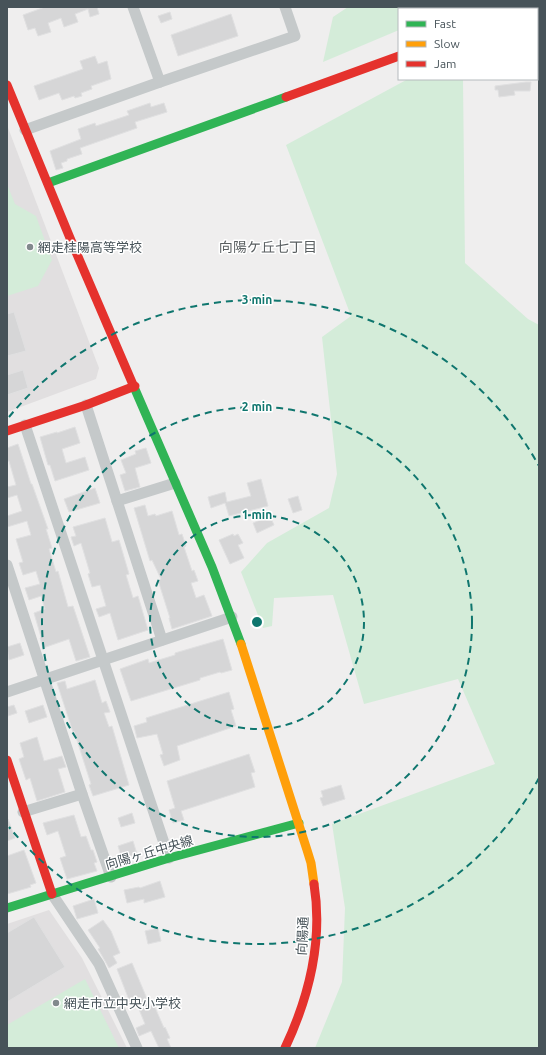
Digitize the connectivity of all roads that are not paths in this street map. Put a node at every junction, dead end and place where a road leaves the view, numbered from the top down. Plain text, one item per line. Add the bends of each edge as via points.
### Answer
1 (133, 7) edge
2 (285, 7) edge
3 (398, 56) edge
4 (160, 82) junction
5 (7, 85) edge
6 (25, 130) junction
7 (48, 183) junction
8 (135, 386) junction
9 (86, 405) junction
10 (26, 426) junction
11 (7, 431) edge
12 (175, 483) junction
13 (117, 501) junction
14 (7, 565) edge
15 (232, 617) junction
16 (162, 640) junction
17 (103, 659) junction
18 (45, 680) junction
19 (7, 692) edge
20 (7, 760) edge
21 (82, 794) junction
22 (23, 812) junction
23 (299, 823) junction
24 (169, 858) junction
25 (111, 877) junction
26 (52, 894) junction
27 (7, 908) edge
28 (137, 1048) edge
29 (285, 1048) edge

1 - 4 street
2 - 4 street via 295,36
3 - 7 street
4 - 6 street
5 - 6 street, 向陽通
6 - 7 street, 向陽通
7 - 8 street, 向陽通
8 - 9 street
8 - 12 street, 向陽通
9 - 10 street
9 - 13 street
10 - 11 street
10 - 17 street
12 - 13 street
12 - 15 street, 向陽通
13 - 16 street
14 - 18 street
15 - 16 street
15 - 23 street, 向陽通
16 - 17 street
17 - 18 street
17 - 24 street
18 - 19 street
18 - 21 street
20 - 22 street
21 - 22 street
21 - 25 street
22 - 26 street
23 - 24 street, 向陽ヶ丘中央線
23 - 29 street, 向陽通 via 315,890 315,955 308,989 293,1034
24 - 25 street, 向陽ヶ丘中央線
25 - 26 street, 向陽ヶ丘中央線
26 - 27 street, 向陽ヶ丘中央線
26 - 28 street via 99,964

